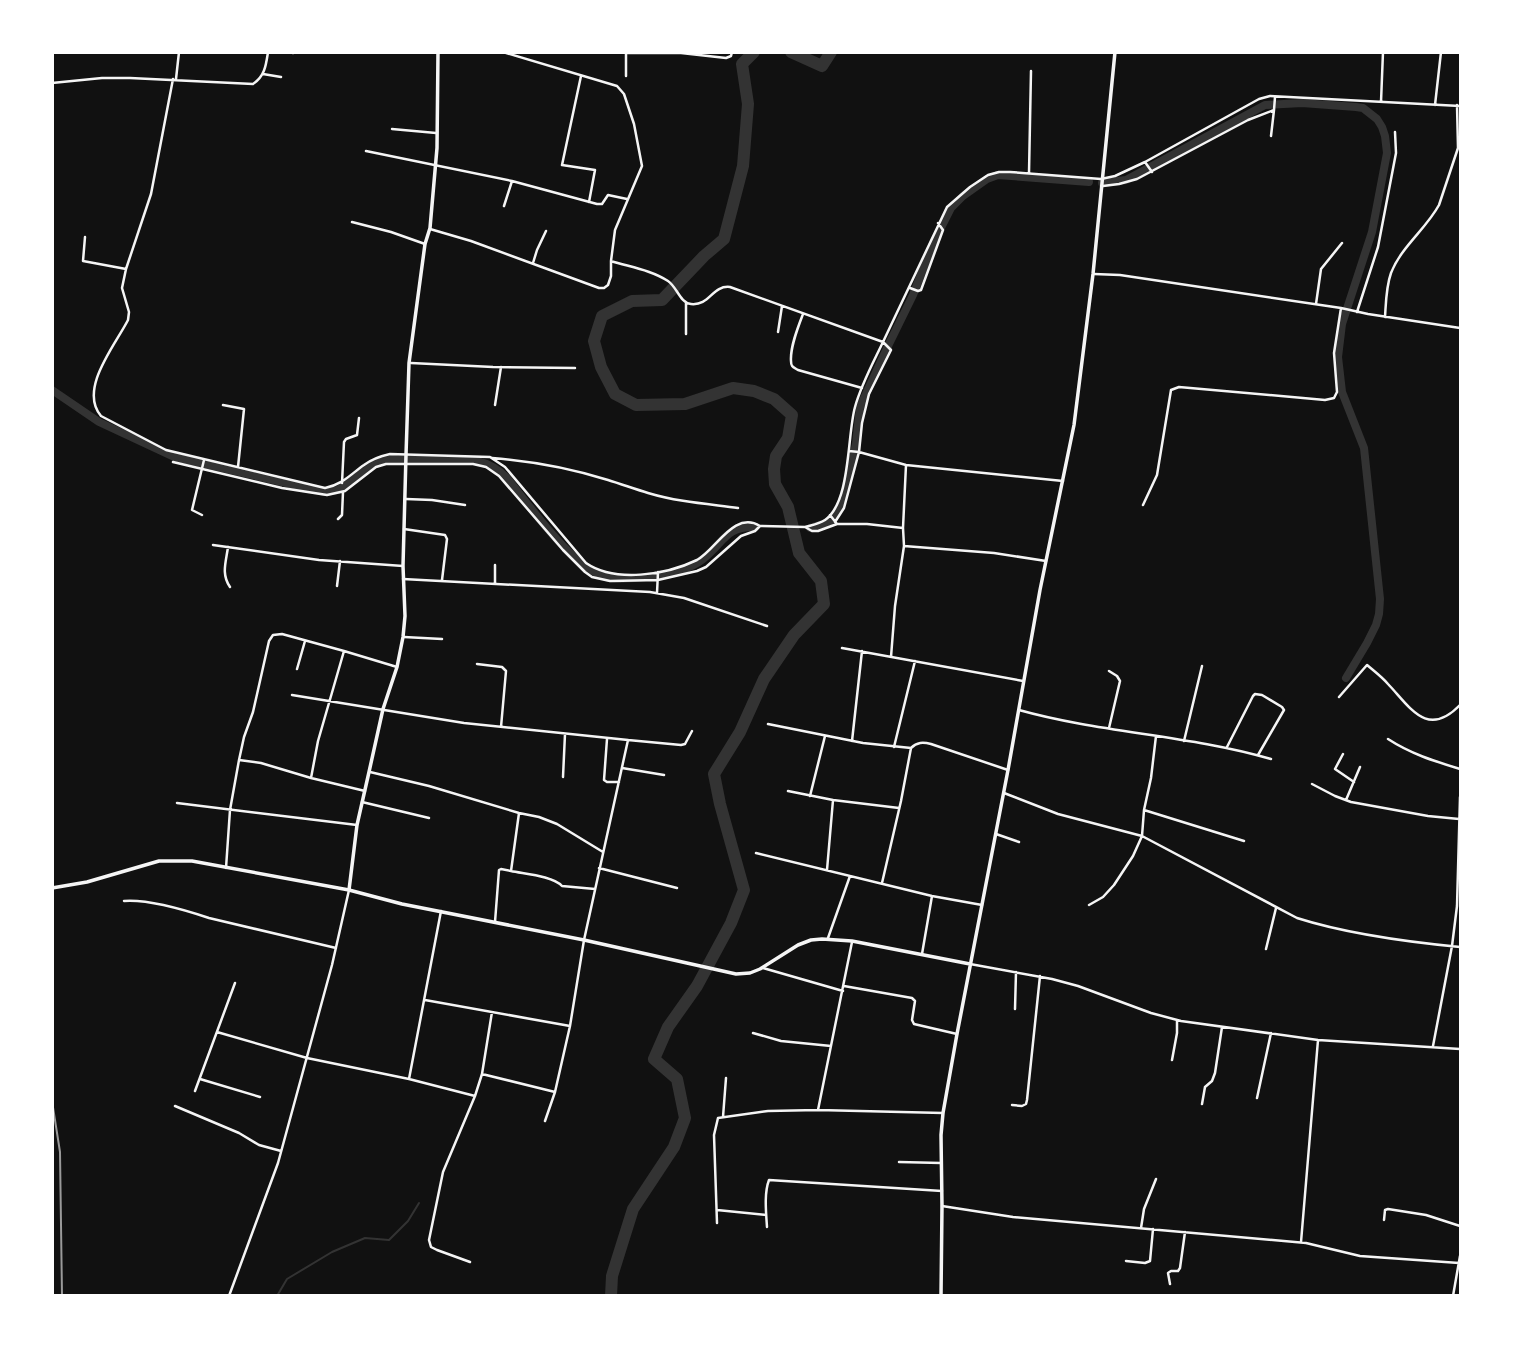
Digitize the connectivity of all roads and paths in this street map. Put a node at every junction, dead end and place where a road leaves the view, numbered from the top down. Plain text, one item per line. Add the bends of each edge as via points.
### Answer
1 (179, 52) edge
2 (268, 52) edge
3 (438, 52) edge
4 (503, 52) edge
5 (732, 52) edge
6 (1115, 52) edge
7 (1383, 52) edge
8 (1441, 52) edge
9 (626, 53) edge
10 (681, 53) edge
11 (1031, 71) dead end
12 (263, 74) junction
13 (281, 76) dead end
14 (581, 76) junction
15 (626, 76) dead end
16 (174, 79) junction
17 (52, 83) edge
18 (1275, 97) junction
19 (1381, 102) junction
20 (1435, 104) junction
21 (1459, 106) edge
22 (1274, 110) junction
23 (392, 129) dead end
24 (1395, 132) dead end
25 (436, 133) junction
26 (1272, 136) dead end
27 (366, 152) dead end
28 (435, 164) junction
29 (1147, 164) junction
30 (1152, 171) junction
31 (1029, 173) junction
32 (1101, 178) junction
33 (512, 181) junction
34 (1101, 186) junction
35 (628, 199) junction
36 (589, 202) junction
37 (504, 206) dead end
38 (352, 222) dead end
39 (940, 226) junction
40 (430, 228) junction
41 (546, 231) dead end
42 (85, 237) dead end
43 (1342, 243) dead end
44 (425, 244) junction
45 (611, 261) junction
46 (533, 263) junction
47 (126, 269) junction
48 (1093, 274) junction
49 (908, 287) junction
50 (686, 303) junction
51 (1316, 304) junction
52 (782, 306) junction
53 (1342, 308) junction
54 (1355, 311) junction
55 (803, 314) junction
56 (1383, 316) junction
57 (1461, 328) edge
58 (778, 332) dead end
59 (686, 334) dead end
60 (885, 344) junction
61 (409, 363) junction
62 (500, 367) junction
63 (575, 368) dead end
64 (862, 388) junction
65 (223, 405) dead end
66 (495, 405) dead end
67 (359, 418) dead end
68 (851, 451) junction
69 (858, 452) junction
70 (406, 456) junction
71 (490, 457) junction
72 (431, 459) junction
73 (204, 460) junction
74 (173, 461) dead end
75 (405, 464) junction
76 (906, 465) junction
77 (238, 467) junction
78 (202, 468) junction
79 (1063, 481) junction
80 (342, 483) junction
81 (343, 492) junction
82 (406, 499) junction
83 (465, 505) dead end
84 (1143, 505) dead end
85 (738, 508) dead end
86 (202, 515) dead end
87 (338, 519) dead end
88 (834, 520) junction
89 (761, 526) junction
90 (802, 527) junction
91 (903, 528) junction
92 (404, 529) junction
93 (214, 545) dead end
94 (904, 546) junction
95 (228, 547) junction
96 (340, 561) junction
97 (1046, 561) junction
98 (495, 565) dead end
99 (403, 566) junction
100 (658, 576) junction
101 (630, 578) junction
102 (403, 579) junction
103 (442, 580) junction
104 (495, 584) junction
105 (337, 586) dead end
106 (230, 587) dead end
107 (657, 593) junction
108 (767, 626) dead end
109 (403, 637) junction
110 (442, 639) dead end
111 (305, 640) junction
112 (842, 648) dead end
113 (344, 651) junction
114 (862, 651) junction
115 (891, 657) junction
116 (915, 661) junction
117 (477, 664) dead end
118 (1202, 666) dead end
119 (397, 667) junction
120 (297, 668) dead end
121 (1109, 671) dead end
122 (1023, 681) junction
123 (292, 695) dead end
124 (1339, 697) dead end
125 (330, 701) junction
126 (1461, 705) edge
127 (383, 709) junction
128 (1019, 710) junction
129 (768, 724) dead end
130 (500, 727) junction
131 (1109, 728) junction
132 (692, 731) dead end
133 (565, 734) junction
134 (825, 736) junction
135 (1156, 736) junction
136 (608, 738) junction
137 (1388, 739) dead end
138 (628, 740) junction
139 (852, 741) junction
140 (1184, 741) junction
141 (894, 747) junction
142 (911, 748) junction
143 (1227, 748) junction
144 (1343, 754) dead end
145 (1258, 755) junction
146 (1271, 759) dead end
147 (239, 760) junction
148 (1360, 766) dead end
149 (622, 768) junction
150 (1461, 769) edge
151 (1008, 770) junction
152 (369, 772) junction
153 (664, 775) dead end
154 (563, 777) dead end
155 (311, 778) junction
156 (619, 782) junction
157 (1354, 782) junction
158 (1312, 784) dead end
159 (365, 791) junction
160 (788, 791) dead end
161 (1004, 793) junction
162 (810, 796) junction
163 (1461, 797) edge
164 (833, 800) junction
165 (1346, 800) junction
166 (362, 802) junction
167 (177, 803) dead end
168 (900, 808) junction
169 (230, 810) junction
170 (1144, 810) junction
171 (519, 813) junction
172 (429, 818) dead end
173 (1459, 819) edge
174 (358, 825) junction
175 (996, 834) junction
176 (1142, 836) junction
177 (1244, 841) dead end
178 (1019, 842) dead end
179 (603, 852) junction
180 (756, 853) dead end
181 (226, 868) junction
182 (599, 869) junction
183 (827, 870) junction
184 (511, 871) junction
185 (850, 876) junction
186 (882, 883) junction
187 (52, 887) edge
188 (677, 888) dead end
189 (595, 889) junction
190 (349, 890) junction
191 (932, 895) junction
192 (124, 901) dead end
193 (982, 905) junction
194 (1089, 905) dead end
195 (1276, 908) junction
196 (441, 911) junction
197 (495, 922) junction
198 (828, 939) junction
199 (584, 940) junction
200 (852, 941) junction
201 (1452, 946) junction
202 (1461, 947) edge
203 (336, 948) junction
204 (1266, 949) dead end
205 (922, 954) junction
206 (971, 964) junction
207 (763, 968) junction
208 (1016, 972) junction
209 (1040, 976) junction
210 (235, 983) dead end
211 (844, 985) junction
212 (843, 990) junction
213 (424, 999) junction
214 (1015, 1009) dead end
215 (492, 1012) junction
216 (1177, 1020) junction
217 (570, 1026) junction
218 (1222, 1027) junction
219 (217, 1032) junction
220 (753, 1033) dead end
221 (1270, 1033) junction
222 (957, 1034) junction
223 (1318, 1040) junction
224 (831, 1046) junction
225 (1433, 1046) junction
226 (1461, 1049) edge
227 (307, 1058) junction
228 (1172, 1060) dead end
229 (482, 1074) junction
230 (200, 1078) junction
231 (726, 1078) dead end
232 (409, 1079) junction
233 (195, 1091) dead end
234 (555, 1092) junction
235 (475, 1096) junction
236 (260, 1097) dead end
237 (1256, 1098) dead end
238 (1202, 1104) dead end
239 (1012, 1105) dead end
240 (175, 1106) dead end
241 (818, 1110) junction
242 (943, 1113) junction
243 (723, 1117) junction
244 (545, 1121) dead end
245 (281, 1151) junction
246 (899, 1162) dead end
247 (941, 1163) junction
248 (1156, 1179) dead end
249 (942, 1191) junction
250 (942, 1206) junction
251 (716, 1210) junction
252 (766, 1214) junction
253 (1384, 1220) dead end
254 (717, 1223) dead end
255 (1461, 1226) edge
256 (766, 1227) dead end
257 (1141, 1228) junction
258 (1153, 1229) junction
259 (1185, 1232) junction
260 (1301, 1242) junction
261 (1461, 1256) edge
262 (1126, 1261) dead end
263 (470, 1262) dead end
264 (1459, 1263) junction
265 (1170, 1284) dead end
266 (229, 1296) edge
267 (941, 1296) edge
268 (1453, 1296) edge

1 - 16 street
2 - 12 street
3 - 25 street
4 - 14 street
5 - 10 street via 726,58
6 - 32 street
7 - 19 street
8 - 20 street
9 - 10 street
9 - 15 street
11 - 31 street
12 - 13 street
12 - 16 street via 245,85
14 - 35 street via 617,86 624,94 642,166
14 - 36 street via 562,165 595,170
16 - 17 street
16 - 47 street via 151,194
18 - 19 street
18 - 22 street
18 - 29 street via 1259,99
19 - 20 street
20 - 21 street
21 - 56 street via 1458,148 1443,192 1434,213 1394,267
22 - 26 street
22 - 30 street
23 - 25 street
24 - 54 street via 1396,153 1381,235
25 - 28 street
27 - 28 street
28 - 33 street
28 - 40 street
29 - 30 street
29 - 32 street
30 - 34 street
31 - 32 street
31 - 39 street via 988,175 947,207
32 - 34 street
33 - 36 street
33 - 37 street
34 - 48 street
35 - 36 street via 608,195 600,205
35 - 45 street via 615,230
38 - 44 street
39 - 49 street
39 - 49 street via 921,290
40 - 44 street
40 - 46 street
41 - 46 street
42 - 47 street via 83,261
43 - 51 street via 1321,269
44 - 61 street
45 - 46 street via 610,281 604,288
45 - 50 street via 652,272 673,284
47 - 73 street via 122,288 128,320 103,361 95,392 97,410 166,450
48 - 51 street
48 - 79 street
49 - 60 street
50 - 52 street via 704,302 723,286
50 - 59 street
51 - 53 street
52 - 55 street
52 - 58 street
53 - 54 street
53 - 84 street via 1334,398 1171,390 1157,475
54 - 56 street
55 - 60 street
55 - 64 street via 792,366
56 - 57 street
60 - 64 street
60 - 69 street via 891,352 869,394
61 - 62 street
61 - 70 street
62 - 63 street
62 - 66 street
64 - 68 street via 853,412
65 - 77 street via 244,409
67 - 80 street via 357,435 344,442
68 - 69 street
68 - 88 street
69 - 76 street
69 - 88 street via 844,508
70 - 72 street
70 - 75 street
70 - 80 street via 375,458
71 - 72 street
71 - 85 street via 564,468 677,500
71 - 101 street via 505,467 586,562 603,572
72 - 75 street
72 - 101 street via 491,469 585,572 610,581
73 - 77 street
73 - 78 street
74 - 78 street
75 - 81 street via 376,467
75 - 82 street
76 - 79 street
76 - 91 street
77 - 80 street via 320,487
78 - 81 street via 321,495
78 - 86 street via 191,511
79 - 97 street
81 - 87 street
82 - 83 street
82 - 92 street
88 - 90 street
88 - 90 street via 818,531
88 - 91 street
89 - 90 street
89 - 100 street via 741,536 706,567
89 - 100 street via 752,523 731,528 699,559
91 - 94 street
92 - 99 street
92 - 103 street via 445,535
93 - 95 street
94 - 97 street
94 - 115 street
95 - 96 street
95 - 106 street via 224,575
96 - 99 street
96 - 105 street
97 - 122 street
98 - 104 street
99 - 102 street
100 - 101 street
100 - 101 street
100 - 107 street
102 - 103 street
102 - 109 street
103 - 104 street
104 - 107 street
107 - 108 street
109 - 110 street
109 - 119 street
111 - 113 street
111 - 120 street
111 - 147 street via 273,635 269,640
112 - 114 street
113 - 119 street
113 - 125 street
114 - 115 street
114 - 139 street
115 - 116 street
116 - 122 street
116 - 141 street
117 - 130 street via 506,671
118 - 140 street
119 - 127 street
121 - 131 street via 1120,681
122 - 128 street
123 - 125 street
124 - 126 street via 1366,665 1423,718 1439,719
125 - 127 street
125 - 155 street
127 - 130 street
127 - 152 street
128 - 131 street
128 - 151 street
129 - 134 street
130 - 133 street
131 - 135 street
132 - 138 street via 681,745
133 - 136 street
133 - 154 street
134 - 139 street
134 - 162 street
135 - 140 street
135 - 170 street
136 - 138 street
136 - 156 street via 604,778
137 - 150 street via 1421,757
138 - 149 street
139 - 141 street
140 - 143 street
141 - 142 street
142 - 151 street via 928,743
142 - 168 street
143 - 145 street
143 - 145 street via 1253,696 1259,694 1284,710
144 - 157 street via 1335,769
145 - 146 street
147 - 155 street
147 - 169 street
148 - 157 street
149 - 153 street
149 - 156 street
151 - 161 street
152 - 159 street
152 - 171 street
155 - 159 street
156 - 179 street
157 - 165 street
158 - 165 street
159 - 166 street
160 - 162 street
161 - 175 street
161 - 176 street via 1058,814
162 - 164 street
163 - 173 street
164 - 168 street
164 - 183 street
165 - 173 street
166 - 172 street
166 - 174 street
167 - 169 street
168 - 186 street
169 - 174 street
169 - 181 street
170 - 176 street
170 - 177 street
171 - 179 street via 557,824
171 - 184 street
173 - 201 street
174 - 190 street
175 - 178 street
175 - 193 street
176 - 194 street via 1114,885
176 - 195 street
179 - 182 street
180 - 183 street
181 - 187 street via 159,861
181 - 190 street
182 - 188 street
182 - 189 street
183 - 185 street
184 - 189 street via 548,878 562,886
184 - 197 street via 499,870
185 - 186 street
185 - 198 street
186 - 191 street
189 - 199 street
190 - 196 street
190 - 203 street
191 - 193 street
191 - 205 street
192 - 203 street via 191,912
193 - 206 street
195 - 201 street via 1320,926
195 - 204 street
196 - 197 street
196 - 213 street
197 - 199 street
198 - 200 street
198 - 207 street via 798,945
199 - 207 street via 736,974
199 - 217 street
200 - 205 street
200 - 211 street
201 - 202 street
201 - 225 street
203 - 227 street
205 - 206 street
206 - 208 street
206 - 222 street
207 - 212 street
208 - 209 street
208 - 214 street
209 - 216 street
209 - 239 street via 1027,1100 1022,1106
210 - 219 street
211 - 212 street
211 - 222 street via 912,998 914,1024
212 - 224 street
213 - 215 street
213 - 232 street
215 - 217 street
215 - 229 street
216 - 218 street
216 - 228 street
217 - 234 street
218 - 221 street
218 - 238 street via 1215,1073 1205,1087
219 - 227 street
219 - 230 street
220 - 224 street
221 - 223 street
221 - 237 street
222 - 242 street
223 - 225 street
223 - 260 street
224 - 241 street
225 - 226 street
227 - 232 street
227 - 245 street
229 - 234 street
229 - 235 street
230 - 233 street
230 - 236 street
231 - 243 street
232 - 235 street
234 - 244 street
235 - 263 street via 443,1172 429,1240 431,1247
240 - 245 street
241 - 242 street
241 - 243 street
242 - 247 street
243 - 251 street via 716,1121 714,1135
245 - 266 street
246 - 247 street
247 - 249 street
248 - 257 street
249 - 250 street
249 - 252 street via 769,1180
250 - 257 street
250 - 267 street
251 - 252 street
251 - 254 street
252 - 256 street
253 - 255 street via 1388,1209
257 - 258 street
258 - 259 street
258 - 262 street via 1150,1261
259 - 260 street
259 - 265 street via 1180,1268 1168,1273
260 - 264 street via 1360,1256
261 - 264 street
264 - 268 street

